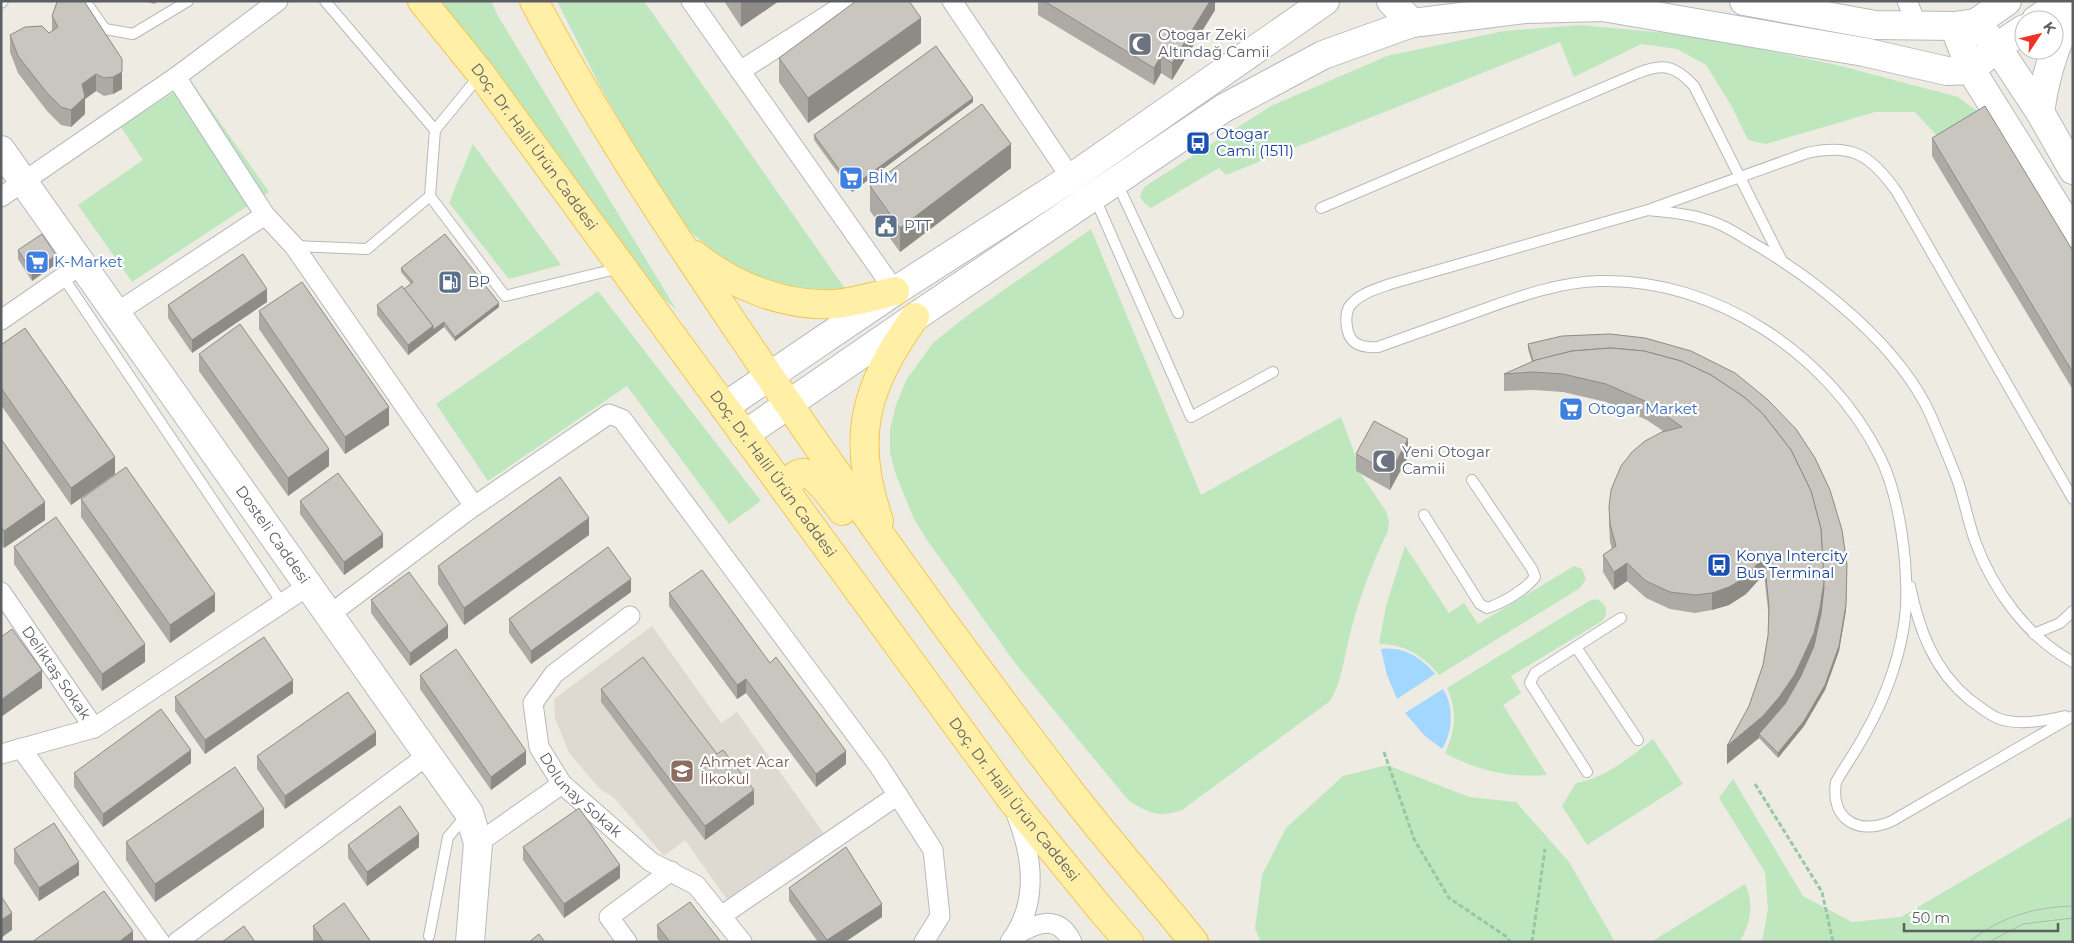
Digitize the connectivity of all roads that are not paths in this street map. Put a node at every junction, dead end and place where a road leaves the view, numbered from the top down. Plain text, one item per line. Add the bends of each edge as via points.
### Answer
1 (85, 1) edge
2 (188, 1) edge
3 (278, 1) edge
4 (325, 1) edge
5 (422, 1) edge
6 (534, 1) edge
7 (691, 1) edge
8 (850, 1) edge
9 (952, 1) edge
10 (1325, 1) edge
11 (1391, 1) edge
12 (1744, 1) edge
13 (2007, 1) edge
14 (2064, 1) edge
15 (1466, 9) edge
16 (2051, 10) edge
17 (2073, 12) edge
18 (1912, 13) edge
19 (1412, 23) junction
20 (1965, 24) junction
21 (2014, 35) edge
22 (1997, 47) junction
23 (1971, 70) junction
24 (740, 71) junction
25 (481, 74) junction
26 (176, 77) junction
27 (2040, 112) junction
28 (435, 130) junction
29 (1, 150) edge
30 (2073, 170) edge
31 (1740, 177) junction
32 (1071, 178) junction
33 (24, 182) junction
34 (1104, 188) junction
35 (430, 196) junction
36 (1, 197) edge
37 (1321, 208) dead end
38 (1648, 210) junction
39 (264, 215) junction
40 (2073, 232) edge
41 (678, 242) junction
42 (294, 246) junction
43 (1782, 260) junction
44 (622, 268) junction
45 (72, 271) junction
46 (895, 291) junction
47 (116, 312) junction
48 (1178, 313) dead end
49 (915, 317) junction
50 (1, 320) edge
51 (1273, 372) dead end
52 (769, 377) junction
53 (788, 404) junction
54 (724, 407) junction
55 (744, 435) junction
56 (1472, 480) dead end
57 (786, 493) junction
58 (2073, 498) edge
59 (474, 506) junction
60 (1424, 515) dead end
61 (889, 548) junction
62 (1905, 563) junction
63 (308, 586) junction
64 (1, 592) edge
65 (282, 603) junction
66 (2073, 611) edge
67 (329, 614) junction
68 (630, 616) dead end
69 (1621, 618) dead end
70 (2034, 634) junction
71 (1576, 647) junction
72 (2073, 662) edge
73 (2073, 715) edge
74 (94, 728) junction
75 (1638, 740) dead end
76 (21, 748) junction
77 (1, 754) edge
78 (428, 755) junction
79 (1587, 772) dead end
80 (562, 784) junction
81 (898, 795) junction
82 (1010, 798) junction
83 (469, 813) junction
84 (478, 843) junction
85 (671, 871) junction
86 (721, 916) junction
87 (429, 936) dead end
88 (1011, 939) edge
89 (160, 942) edge
90 (177, 942) edge
91 (470, 942) edge
92 (627, 942) edge
93 (742, 942) edge
94 (924, 942) edge
95 (1072, 942) edge
96 (1129, 942) edge
97 (1194, 942) edge

1 - 2 lane via 106,29 133,34
3 - 26 street
4 - 28 lane
5 - 25 main road, Doç. Dr. Halil Ürün Caddesi
6 - 41 main road via 607,131
7 - 24 street
8 - 24 street
9 - 32 street
10 - 32 street
11 - 19 street
12 - 18 street via 1875,25
13 - 20 street
14 - 16 street
15 - 19 street
15 - 23 street via 1603,7 1864,52 1947,71
17 - 27 street via 2061,32 2043,89
18 - 20 street
19 - 34 street via 1323,55 1224,108
20 - 22 street
20 - 23 street
21 - 22 street
22 - 23 street
22 - 27 street
23 - 40 street
24 - 46 street
25 - 28 lane
25 - 44 main road, Doç. Dr. Halil Ürün Caddesi
26 - 33 street
26 - 39 street
27 - 30 street
28 - 35 lane
29 - 33 street, Dosteli Caddesi
31 - 37 lane via 1694,86 1670,67 1655,66
31 - 38 lane
31 - 43 lane
31 - 58 lane via 1829,148 1850,151 1884,174
32 - 46 street
33 - 36 street
33 - 45 street, Dosteli Caddesi
34 - 48 lane
34 - 49 street
34 - 51 lane via 1191,417
35 - 42 lane via 367,248
35 - 44 lane via 505,296
38 - 43 lane via 1705,219
38 - 62 lane via 1370,290 1348,308 1347,334 1353,343 1365,348 1378,347 1522,296 1573,283 1629,282 1713,302 1786,344 1821,376 1854,414 1881,458 1890,484
39 - 42 street
39 - 47 street
41 - 46 main road via 714,270 770,296 834,304
41 - 52 main road
42 - 59 street
43 - 70 lane via 1870,332 1913,383 1943,443 1975,542 1989,572 2021,621
44 - 54 main road, Doç. Dr. Halil Ürün Caddesi
45 - 47 street, Dosteli Caddesi
45 - 50 street
45 - 65 lane
46 - 52 street
47 - 63 street, Dosteli Caddesi
49 - 53 street
49 - 61 main road via 882,366 871,395 866,426 864,455 868,485
52 - 53 main road
52 - 54 street
53 - 55 street
53 - 61 main road
54 - 55 main road, Doç. Dr. Halil Ürün Caddesi
55 - 57 main road, Doç. Dr. Halil Ürün Caddesi
56 - 60 lane via 1532,569 1534,577 1530,583 1496,605 1487,608 1480,604
57 - 61 main road via 794,476 810,474 861,534
57 - 82 main road, Doç. Dr. Halil Ürün Caddesi
59 - 67 street
59 - 81 street via 609,414 622,420
61 - 97 main road via 1071,793
62 - 73 lane via 1920,626 1944,675 1962,693 1998,718 2033,722
62 - 73 lane via 1906,608 1896,660 1875,715 1836,782 1834,794 1844,816 1863,828 1892,821
63 - 65 street
63 - 67 street, Dosteli Caddesi
64 - 74 street, Deliktaş Sokak
65 - 74 street
66 - 70 lane via 2060,623
67 - 78 street, Dosteli Caddesi
68 - 80 street, Dolunay Sokak via 554,674 533,703 539,747
69 - 71 lane
70 - 72 lane
71 - 75 lane
71 - 79 lane via 1535,673 1530,683
74 - 76 street
76 - 77 street
76 - 89 street
78 - 83 street, Dosteli Caddesi
78 - 90 street
80 - 84 street
80 - 85 street, Dolunay Sokak via 650,862
81 - 86 street
81 - 94 street via 933,850 940,916
82 - 88 street via 1026,839 1031,869 1031,895 1024,917
82 - 96 main road, Doç. Dr. Halil Ürün Caddesi
83 - 84 street, Dosteli Caddesi
83 - 87 lane via 448,837
84 - 91 street, Dosteli Caddesi
85 - 86 street, Dolunay Sokak via 696,885
85 - 92 street via 610,917
86 - 93 street, Dolunay Sokak
88 - 95 street via 1042,923 1057,924 1068,932

